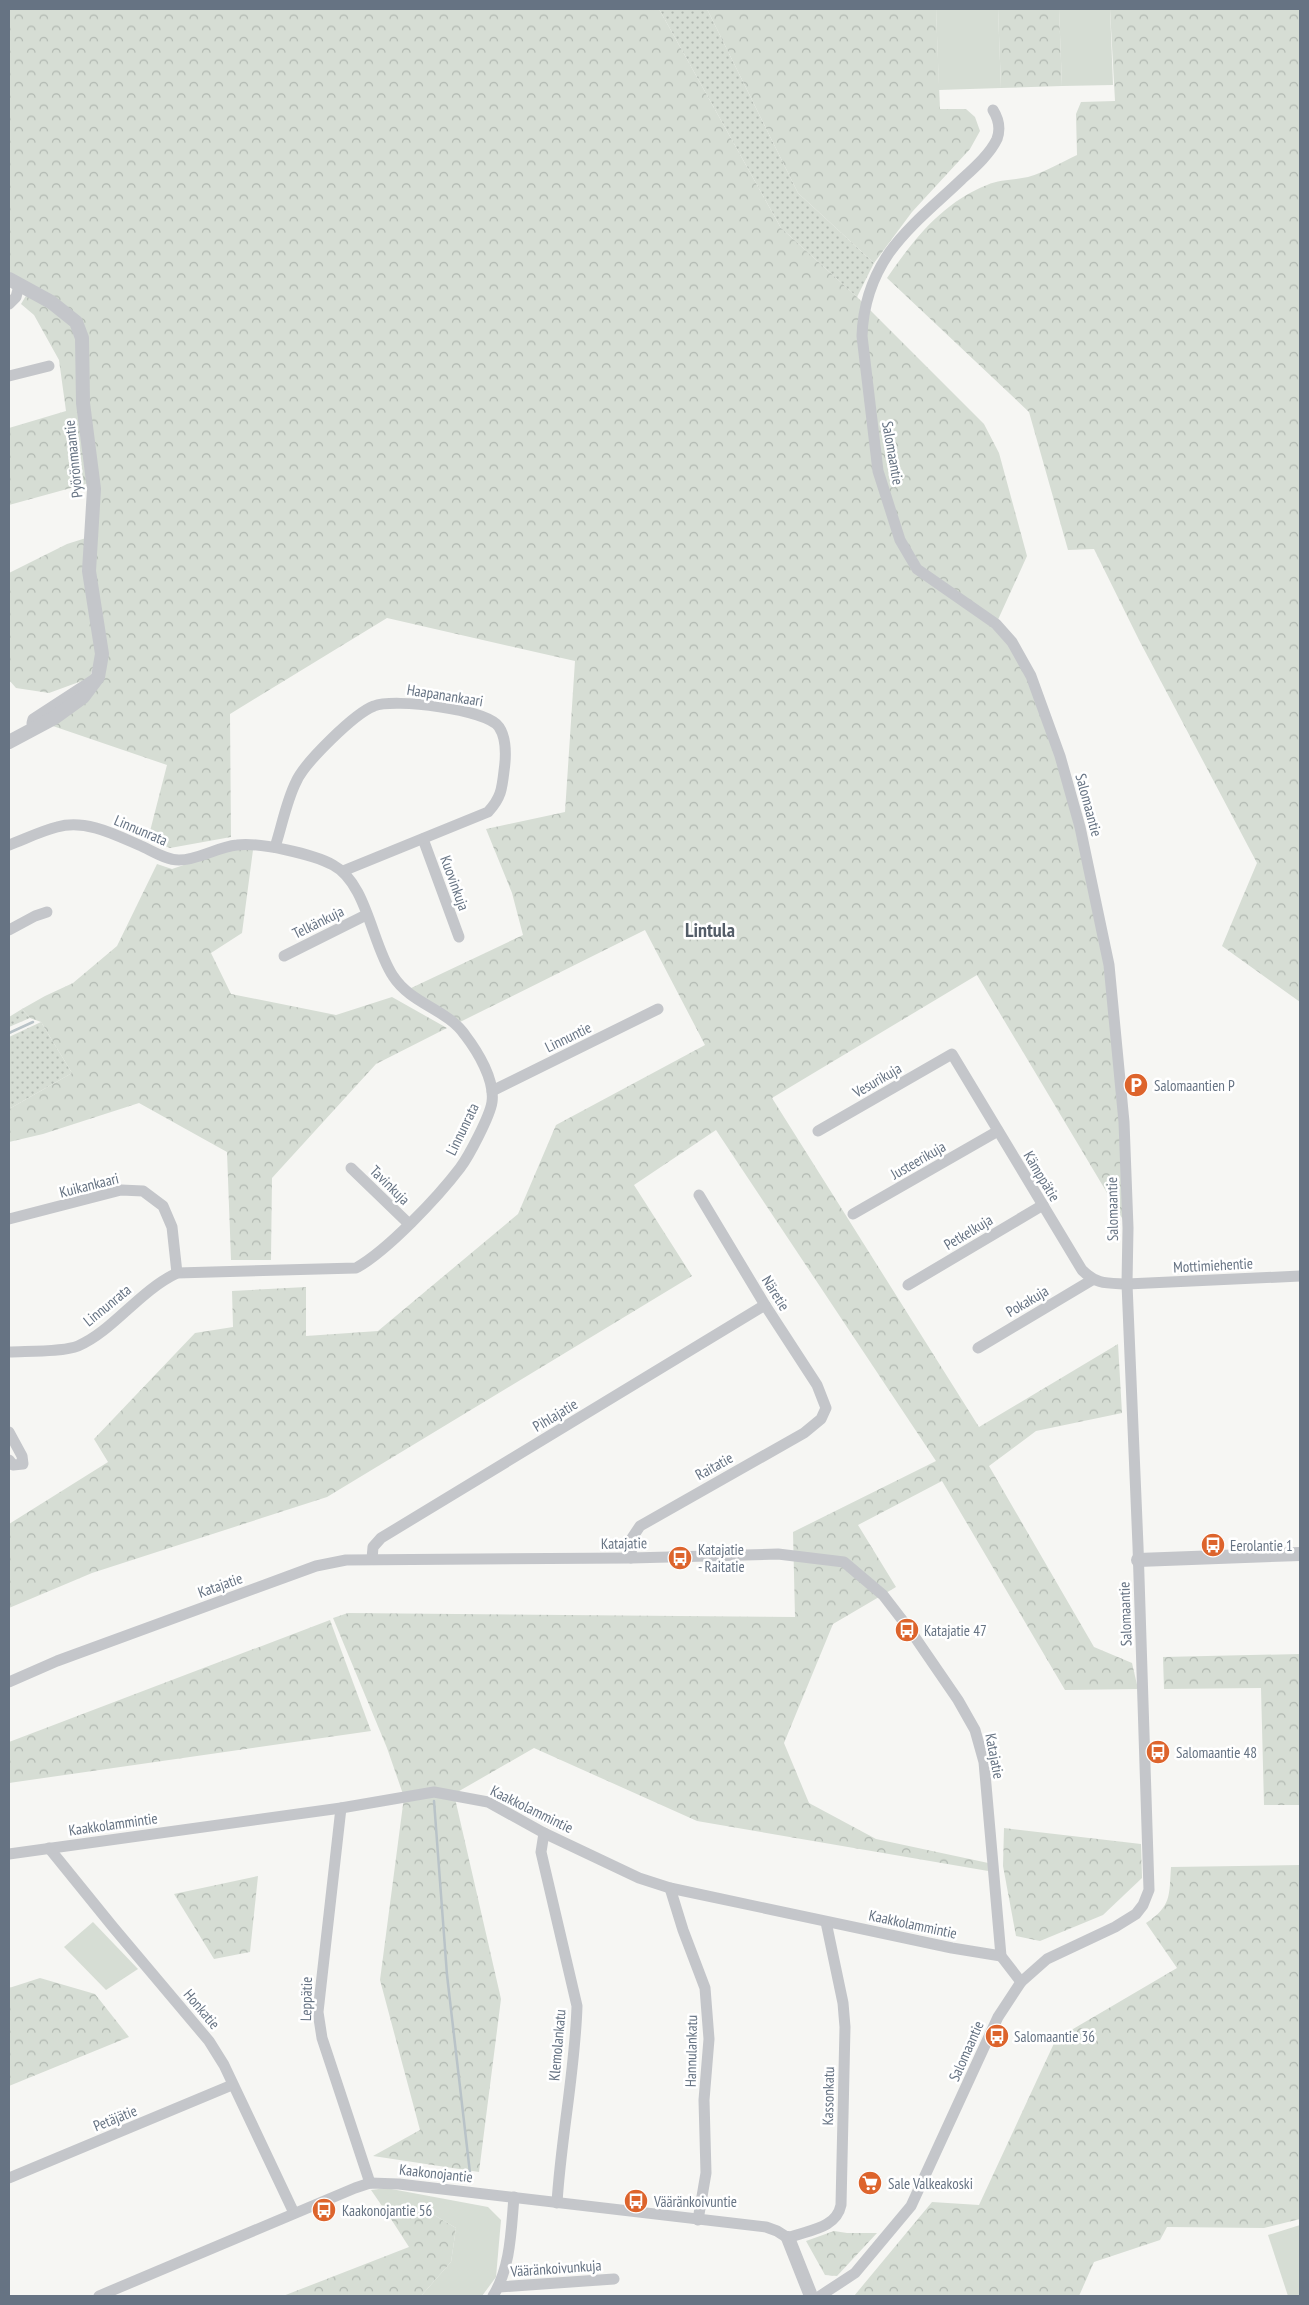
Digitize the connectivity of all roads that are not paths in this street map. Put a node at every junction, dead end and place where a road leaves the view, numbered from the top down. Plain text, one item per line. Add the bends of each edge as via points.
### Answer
1 (993, 110) dead end
2 (14, 282) edge
3 (9, 304) edge
4 (49, 366) dead end
5 (9, 376) edge
6 (98, 677) junction
7 (34, 729) junction
8 (9, 742) edge
9 (423, 839) junction
10 (9, 845) edge
11 (275, 847) junction
12 (343, 871) junction
13 (47, 912) dead end
14 (366, 915) junction
15 (9, 930) edge
16 (460, 937) dead end
17 (284, 956) dead end
18 (658, 1009) dead end
19 (952, 1054) joint
20 (492, 1091) junction
21 (818, 1131) dead end
22 (998, 1131) junction
23 (351, 1168) dead end
24 (699, 1195) dead end
25 (1043, 1205) junction
26 (853, 1214) dead end
27 (9, 1219) edge
28 (408, 1224) junction
29 (177, 1273) junction
30 (1300, 1276) edge
31 (1092, 1280) junction
32 (1127, 1284) junction
33 (908, 1285) dead end
34 (765, 1305) junction
35 (978, 1348) dead end
36 (9, 1352) edge
37 (826, 1408) joint
38 (9, 1432) edge
39 (9, 1460) edge
40 (1300, 1554) edge
41 (631, 1558) junction
42 (372, 1559) junction
43 (1138, 1560) junction
44 (9, 1682) edge
45 (341, 1808) junction
46 (544, 1833) junction
47 (49, 1848) junction
48 (9, 1854) edge
49 (670, 1888) junction
50 (826, 1922) junction
51 (1001, 1956) junction
52 (1021, 1982) junction
53 (232, 2086) junction
54 (9, 2178) edge
55 (370, 2183) junction
56 (514, 2197) junction
57 (557, 2203) junction
58 (294, 2213) junction
59 (698, 2220) junction
60 (788, 2238) junction
61 (614, 2280) dead end
62 (496, 2291) edge
63 (99, 2296) edge
64 (811, 2296) edge
65 (820, 2296) edge

1 - 32 street, Salomaantie via 999,120 997,138 979,162 909,228 888,254 870,289 863,314 862,336 878,471 900,540 917,569 996,624 1012,642 1030,676 1060,756 1080,827 1111,978 1124,1122
2 - 3 street via 16,297
2 - 6 street, Pyörönmaantie via 51,302 76,322 82,338 83,403 94,489 89,571 102,654
4 - 5 street
6 - 7 street, Pyörönmaantie via 83,697
6 - 7 street via 33,719
7 - 8 street, Pyörönmaantie
9 - 11 street, Haapanankaari via 488,812 498,801 505,765 505,742 498,726 488,717 394,702 374,706 360,715 309,762 296,781
9 - 12 street, Haapanankaari
9 - 16 street, Kuovinkuja
10 - 11 street, Linnunrata via 58,826 76,824 95,827 177,860 236,845
11 - 12 street, Linnunrata via 331,864
12 - 14 street, Linnunrata via 353,884
13 - 15 street
14 - 17 street, Telkänkuja
14 - 20 street, Linnunrata via 392,975 405,991 460,1028 485,1069
18 - 20 street, Linnuntie
19 - 21 street, Vesurikuja
19 - 22 street, Kämppätie
20 - 28 street, Linnunrata via 488,1114 462,1166
22 - 25 street, Kämppätie
22 - 26 street, Justeerikuja
23 - 28 street, Tavinkuja
24 - 34 street, Näretie
25 - 31 street, Kämppätie via 1082,1270
25 - 33 street, Petkelkuja
27 - 29 street, Kuikankaari via 121,1190 143,1191 163,1206 172,1227
28 - 29 street, Linnunrata via 356,1268
29 - 36 street, Linnunrata via 160,1281 95,1336 78,1346
30 - 32 street, Mottimiehentie
31 - 32 street
31 - 35 street, Pokakuja
32 - 43 street, Salomaantie
34 - 37 street, Näretie via 817,1385
34 - 42 street, Pihlajatie via 381,1538 374,1547
37 - 41 street, Raitatie via 821,1419 804,1433 640,1526 632,1538
38 - 39 street via 23,1464 13,1466
40 - 43 street
41 - 42 street, Katajatie
41 - 51 street, Katajatie via 778,1554 836,1560 844,1562 883,1595 958,1700 975,1730 984,1762
42 - 44 street, Katajatie via 316,1566 57,1660
43 - 52 street, Salomaantie via 1149,1890 1136,1914 1116,1927 1047,1959
45 - 46 street, Kaakkolammintie via 434,1792 454,1794 488,1802
45 - 47 street, Kaakkolammintie
45 - 55 street, Leppätie via 318,2012 322,2038
46 - 49 street, Kaakkolammintie via 639,1878
46 - 57 street, Klemolankatu via 541,1852 577,2006
47 - 48 street, Kaakkolammintie
47 - 53 street, Honkatie via 209,2041
49 - 50 street, Kaakkolammintie
49 - 59 street, Hannulankatu via 705,1988 709,2039 704,2100 706,2173
50 - 51 street, Kaakkolammintie
50 - 60 street, Kassonkatu via 845,2027 841,2205 832,2222
51 - 52 street
52 - 65 street, Salomaantie via 998,2017 911,2206 855,2273
53 - 54 street, Petäjätie
53 - 58 street, Honkatie
55 - 56 street, Kaakonojantie
55 - 58 street, Kaakonojantie
56 - 57 street, Kaakonojantie
56 - 62 street via 507,2260
57 - 59 street, Kaakonojantie
58 - 63 street, Kaakonojantie
59 - 60 street, Kaakonojantie via 766,2227
60 - 64 street
61 - 62 street, Vääränkoivunkuja

